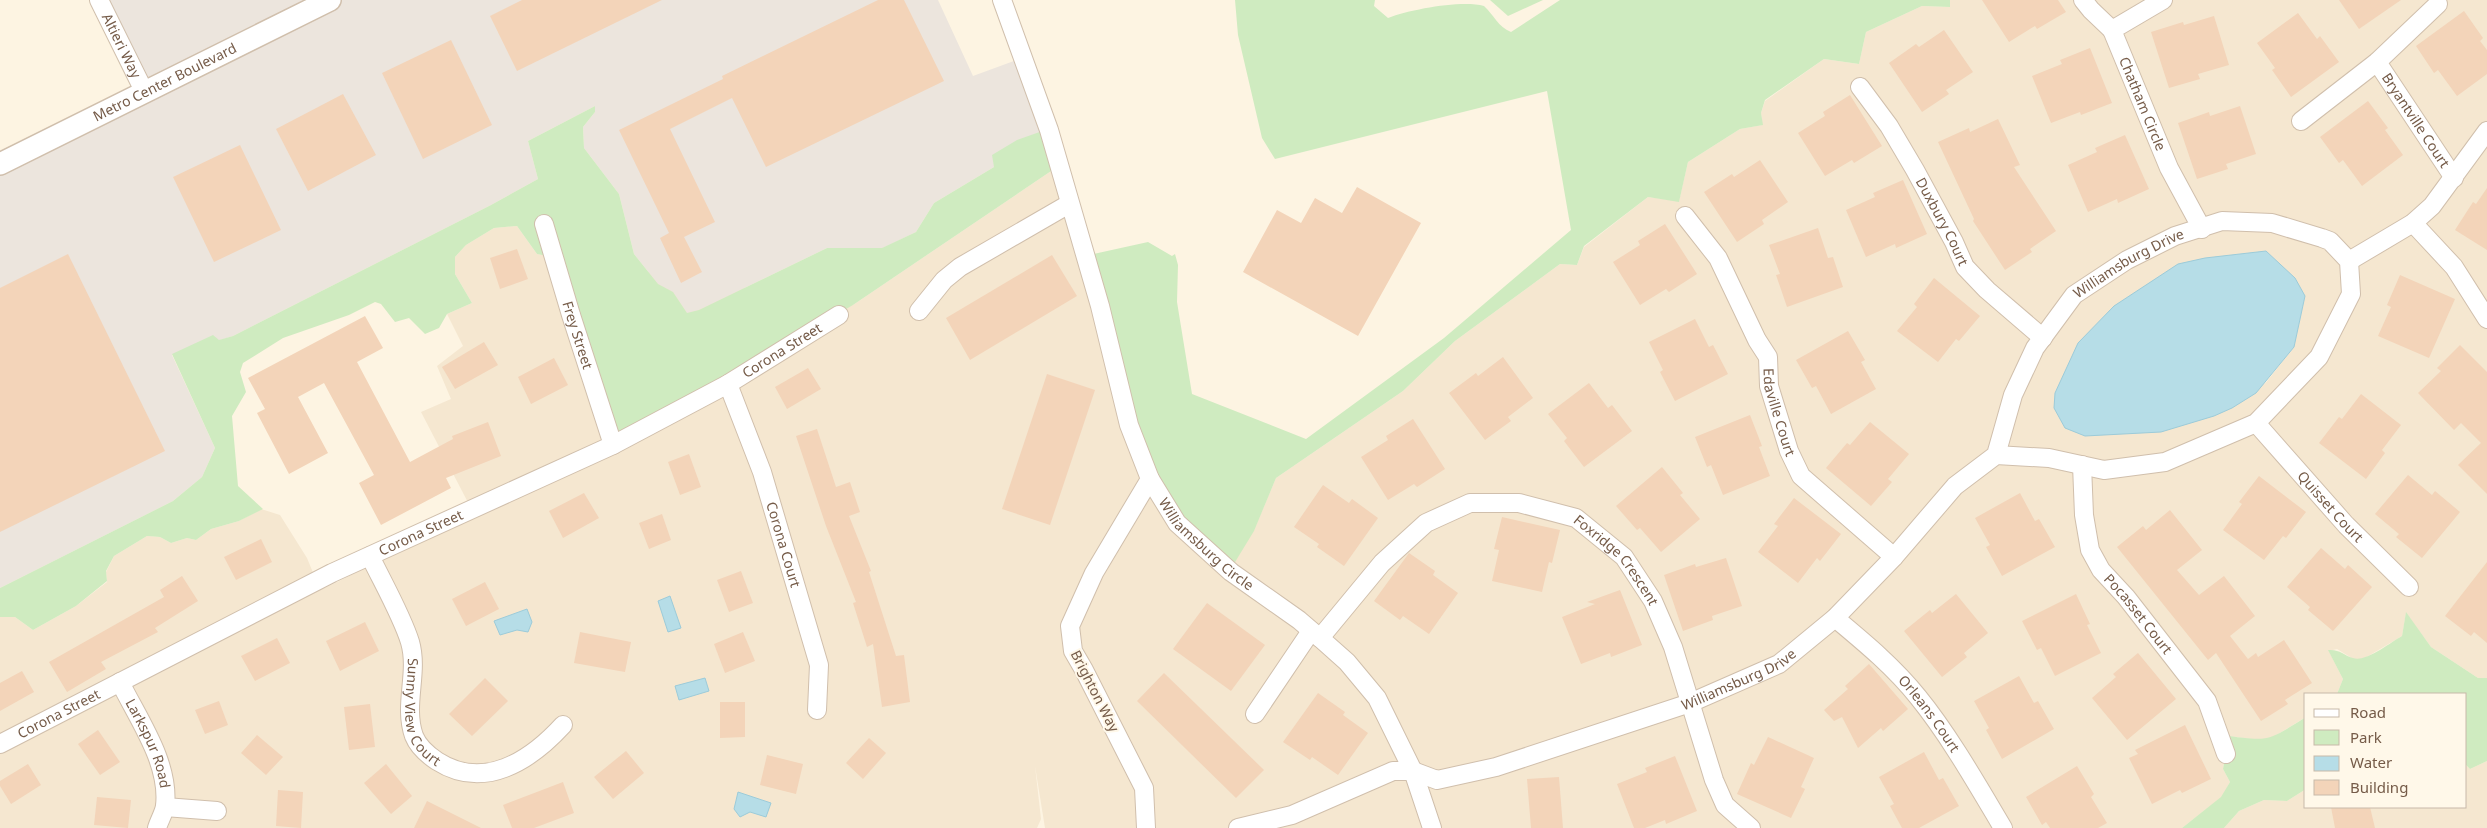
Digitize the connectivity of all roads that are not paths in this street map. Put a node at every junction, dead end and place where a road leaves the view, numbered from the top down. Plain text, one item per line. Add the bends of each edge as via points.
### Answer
1 (99, 0) edge
2 (330, 0) edge
3 (1002, 0) edge
4 (2083, 0) edge
5 (2163, 0) edge
6 (2438, 4) dead end
7 (2112, 30) junction
8 (2377, 62) junction
9 (1860, 87) dead end
10 (145, 93) junction
11 (2301, 121) dead end
12 (2487, 131) edge
13 (0, 164) edge
14 (2454, 178) junction
15 (1069, 204) junction
16 (1685, 216) dead end
17 (2413, 223) junction
18 (544, 224) dead end
19 (2202, 229) junction
20 (2349, 262) junction
21 (919, 311) dead end
22 (839, 315) dead end
23 (2487, 319) edge
24 (2043, 338) junction
25 (728, 384) junction
26 (2256, 423) junction
27 (613, 445) junction
28 (1996, 455) junction
29 (2082, 465) junction
30 (1150, 480) junction
31 (370, 556) junction
32 (1894, 557) junction
33 (2410, 587) dead end
34 (1835, 618) junction
35 (1316, 634) junction
36 (120, 682) junction
37 (1690, 703) junction
38 (817, 710) dead end
39 (1255, 714) dead end
40 (563, 725) dead end
41 (0, 744) edge
42 (2226, 754) dead end
43 (1412, 771) junction
44 (165, 807) junction
45 (217, 811) dead end
46 (1294, 822) edge
47 (157, 828) edge
48 (1146, 828) edge
49 (1238, 828) edge
50 (1432, 828) edge
51 (1750, 828) edge
52 (2003, 828) edge

1 - 10 street, Altieri Way
2 - 10 street, Metro Center Boulevard
3 - 15 street, Williamsburg Circle via 1049,130
4 - 7 street
5 - 7 street
6 - 8 street, Bryantville Court
7 - 19 street, Chatham Circle via 2169,168
8 - 11 street, Bryantville Court
8 - 14 street, Bryantville Court
9 - 24 street, Duxbury Court via 1889,126 1915,170 1965,266 1987,290
10 - 13 street, Metro Center Boulevard
12 - 14 street
14 - 17 street via 2432,206
15 - 21 street via 960,267 944,280
15 - 30 street, Williamsburg Circle via 1100,306 1129,425
16 - 32 street, Edaville Court via 1718,258 1768,357 1769,386 1789,451 1802,476
17 - 20 street
17 - 23 street via 2454,267
18 - 27 street, Frey Street
19 - 20 street, Williamsburg Drive via 2222,221 2272,223 2330,241
19 - 24 street, Williamsburg Drive via 2175,236 2127,260 2074,295
20 - 26 street via 2351,294 2320,357
22 - 25 street, Corona Street
24 - 28 street, Williamsburg Drive via 2013,395
25 - 27 street, Corona Street
25 - 38 street, Corona Court via 762,472 819,665
26 - 29 street via 2176,460 2104,470
26 - 33 street, Quisset Court via 2346,524
27 - 31 street, Corona Street
28 - 29 street via 2049,458
28 - 32 street, Williamsburg Drive via 1955,486
29 - 42 street, Pocasset Court via 2084,515 2090,550 2101,570 2207,701
30 - 35 street, Williamsburg Circle via 1177,523 1231,572
30 - 48 street, Brighton Way via 1094,573 1070,626 1072,651 1144,788
31 - 36 street, Corona Street
31 - 40 street, Sunny View Court via 410,643 412,664 408,712 414,738 428,755 446,767 468,773 497,771 529,757
32 - 34 street, Williamsburg Drive
34 - 37 street, Williamsburg Drive via 1779,664
34 - 52 street, Orleans Court via 1880,655 1919,697
35 - 37 street, Foxridge Crescent via 1382,563 1426,523 1470,503 1519,503 1576,518 1624,557 1653,601 1673,647
35 - 39 street, Foxridge Crescent
35 - 43 street, Williamsburg Circle via 1347,662 1377,698
36 - 41 street, Corona Street
36 - 44 street, Larkspur Road via 158,759 165,787
37 - 43 street, Williamsburg Drive via 1496,766 1437,780
37 - 51 street, Foxridge Crescent via 1725,805
43 - 46 street via 1393,771
43 - 50 street, Williamsburg Circle
44 - 45 street, Larkspur Road
44 - 47 street, Larkspur Road
46 - 49 street

